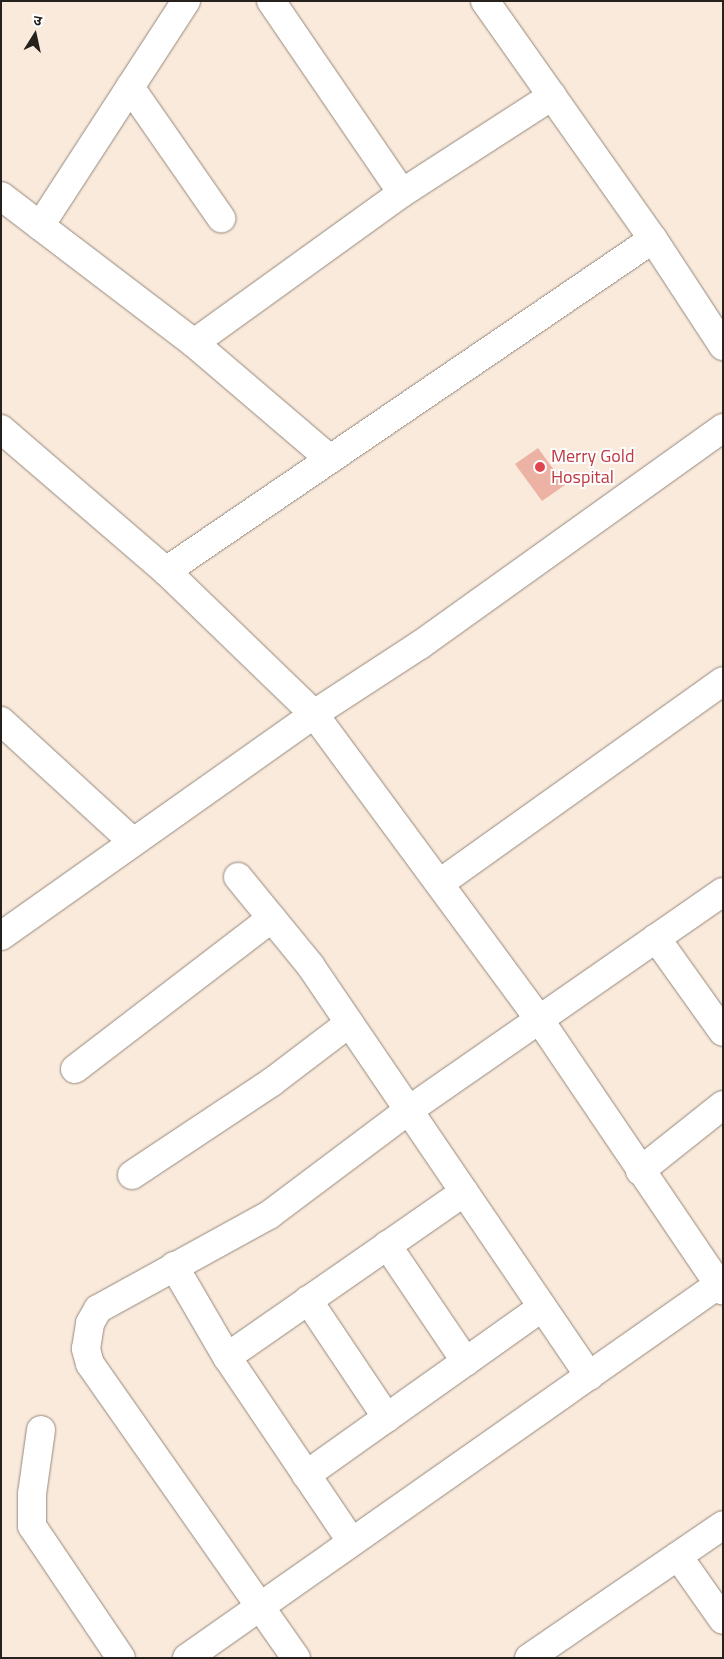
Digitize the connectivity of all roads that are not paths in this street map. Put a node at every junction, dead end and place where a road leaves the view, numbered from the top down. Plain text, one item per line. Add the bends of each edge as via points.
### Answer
1 (186, 1) edge
2 (271, 1) edge
3 (485, 1) edge
4 (130, 87) junction
5 (552, 96) junction
6 (402, 194) junction
7 (1, 196) edge
8 (222, 218) dead end
9 (40, 226) junction
10 (653, 239) junction
11 (194, 343) junction
12 (723, 346) edge
13 (723, 428) edge
14 (1, 429) edge
15 (330, 459) junction
16 (166, 571) junction
17 (723, 681) edge
18 (314, 714) junction
19 (1, 721) edge
20 (133, 842) junction
21 (238, 877) dead end
22 (440, 883) junction
23 (723, 892) edge
24 (272, 918) junction
25 (1, 936) edge
26 (656, 938) junction
27 (539, 1019) junction
28 (348, 1024) junction
29 (723, 1032) edge
30 (75, 1069) dead end
31 (723, 1105) edge
32 (409, 1110) junction
33 (640, 1171) junction
34 (132, 1175) dead end
35 (464, 1192) junction
36 (387, 1246) junction
37 (174, 1266) junction
38 (721, 1288) edge
39 (308, 1300) junction
40 (542, 1307) junction
41 (227, 1357) junction
42 (466, 1362) junction
43 (589, 1376) junction
44 (387, 1418) junction
45 (41, 1430) dead end
46 (306, 1475) junction
47 (723, 1525) edge
48 (352, 1542) junction
49 (678, 1556) junction
50 (261, 1606) junction
51 (723, 1620) edge
52 (121, 1658) edge
53 (187, 1658) edge
54 (296, 1658) edge
55 (529, 1658) edge

1 - 4 street
2 - 6 street
3 - 5 street
4 - 8 street
4 - 9 street
5 - 6 street
5 - 10 street
6 - 11 street
7 - 9 street
9 - 11 street
10 - 12 street
10 - 15 street
11 - 15 street
13 - 18 street via 420,646
14 - 16 street
15 - 16 street
16 - 18 street
17 - 22 street
18 - 20 street
18 - 22 street
19 - 20 street
20 - 25 street
21 - 24 street
22 - 27 street
23 - 26 street
24 - 28 street via 310,965
24 - 30 street
26 - 27 street
26 - 29 street
27 - 32 street
27 - 33 street
28 - 32 street
28 - 34 street via 272,1082
31 - 33 street
32 - 35 street
32 - 37 street via 269,1215
33 - 38 street
35 - 36 street
35 - 40 street
36 - 39 street
36 - 42 street
37 - 41 street
37 - 50 street via 98,1309 87,1336 90,1364
38 - 43 street
39 - 41 street
39 - 44 street
40 - 42 street
40 - 43 street
41 - 46 street
42 - 44 street
43 - 48 street
44 - 46 street
45 - 52 street via 32,1494 32,1526
46 - 48 street
47 - 49 street
48 - 50 street
49 - 51 street
49 - 55 street
50 - 53 street
50 - 54 street

